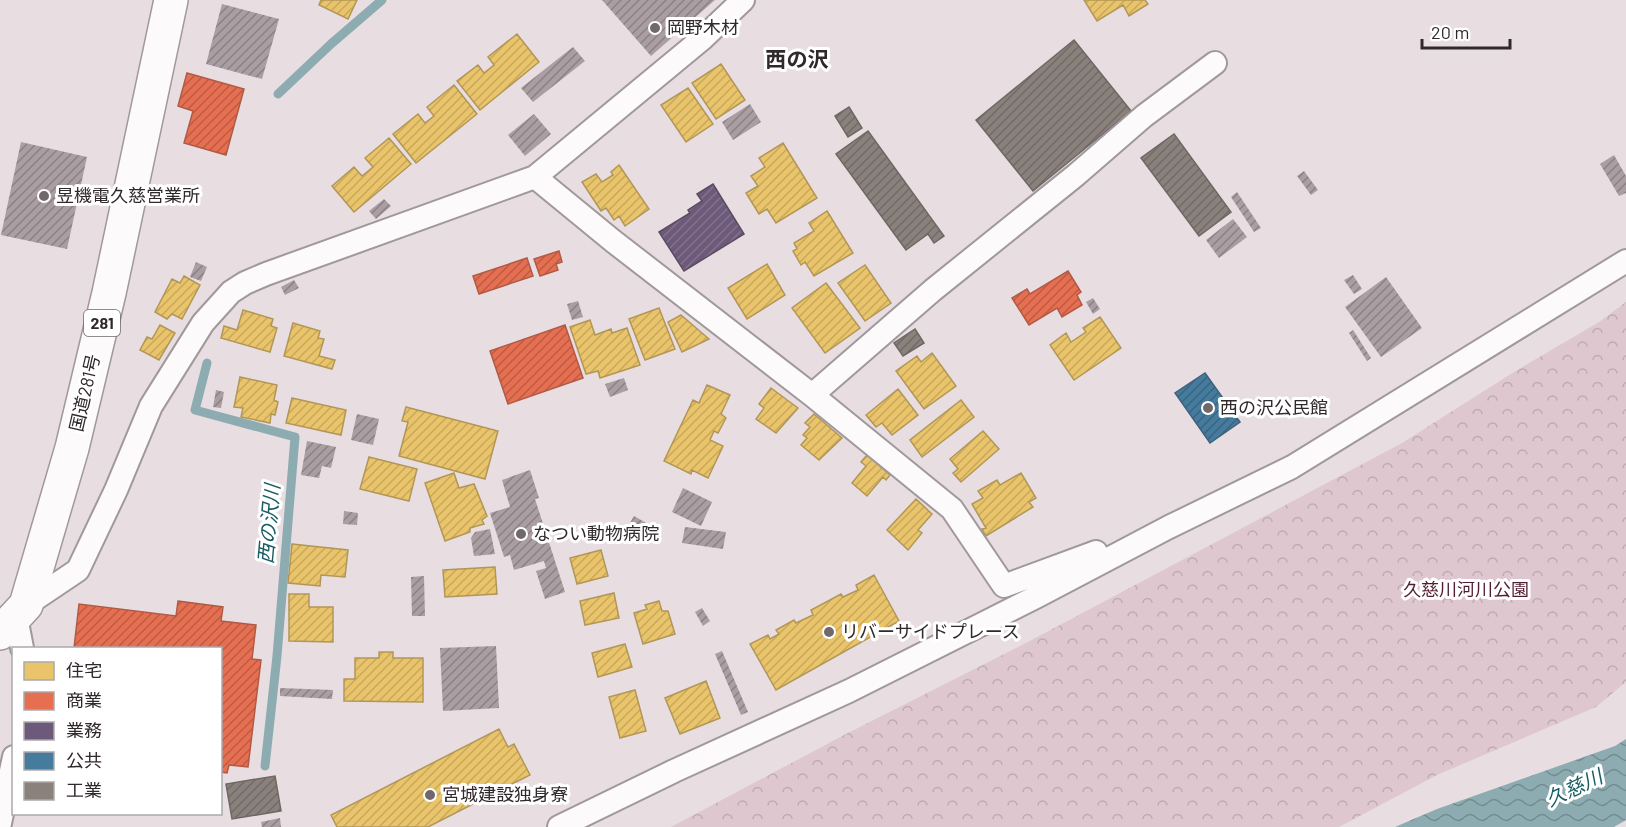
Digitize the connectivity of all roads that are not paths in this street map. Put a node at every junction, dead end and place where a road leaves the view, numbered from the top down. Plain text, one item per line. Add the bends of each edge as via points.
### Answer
1 (171, 0) edge
2 (743, 0) edge
3 (1215, 63) dead end
4 (535, 177) junction
5 (1626, 261) edge
6 (812, 395) junction
7 (1169, 527) junction
8 (14, 618) edge
9 (22, 647) edge
10 (12, 766) edge
11 (0, 823) edge
12 (559, 827) edge

1 - 8 highway, 国道281号 / 281 via 74,437
2 - 4 street via 702,39
3 - 6 street via 1144,116
4 - 6 street
4 - 8 street via 275,271 231,292 203,323 151,406 78,570
5 - 7 street via 1292,467
6 - 7 street via 952,508 1004,586
7 - 12 street via 849,691
8 - 9 street
10 - 11 street

